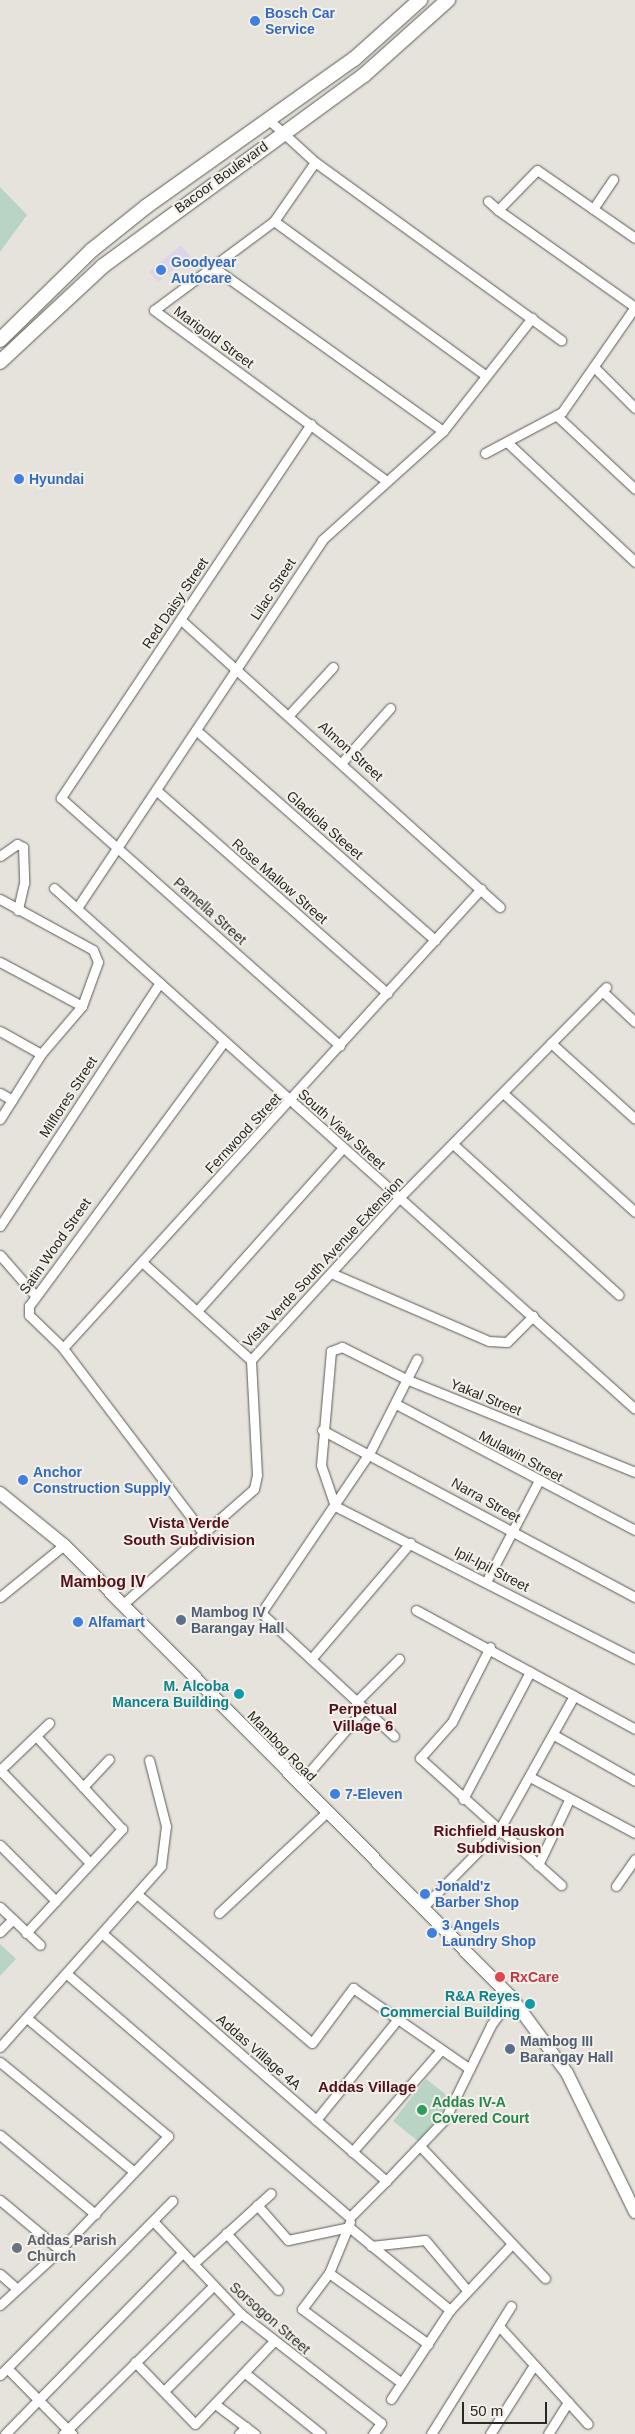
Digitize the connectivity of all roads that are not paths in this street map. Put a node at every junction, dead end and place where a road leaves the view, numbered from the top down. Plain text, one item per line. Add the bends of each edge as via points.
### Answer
1 (420, 0) edge
2 (448, 0) edge
3 (269, 120) junction
4 (282, 134) junction
5 (315, 162) junction
6 (613, 178) dead end
7 (488, 201) dead end
8 (593, 209) junction
9 (498, 210) junction
10 (274, 221) junction
11 (635, 238) edge
12 (213, 267) junction
13 (635, 307) edge
14 (532, 318) junction
15 (0, 340) edge
16 (561, 340) dead end
17 (0, 362) edge
18 (594, 366) junction
19 (485, 375) junction
20 (635, 408) edge
21 (556, 415) junction
22 (311, 424) junction
23 (443, 431) junction
24 (508, 443) junction
25 (485, 453) dead end
26 (387, 481) junction
27 (635, 489) edge
28 (635, 562) edge
29 (181, 620) junction
30 (333, 667) dead end
31 (238, 669) junction
32 (390, 708) dead end
33 (289, 715) junction
34 (197, 731) junction
35 (343, 761) junction
36 (156, 790) junction
37 (61, 798) joint
38 (118, 847) junction
39 (0, 856) edge
40 (54, 888) dead end
41 (481, 889) junction
42 (0, 898) edge
43 (500, 907) dead end
44 (77, 908) junction
45 (18, 910) junction
46 (435, 940) junction
47 (0, 962) edge
48 (159, 984) junction
49 (387, 993) junction
50 (82, 1006) junction
51 (635, 1022) edge
52 (0, 1031) edge
53 (223, 1042) junction
54 (550, 1043) junction
55 (340, 1046) junction
56 (41, 1054) junction
57 (0, 1093) edge
58 (503, 1093) junction
59 (12, 1100) junction
60 (291, 1102) junction
61 (0, 1119) edge
62 (635, 1119) edge
63 (453, 1144) junction
64 (342, 1149) junction
65 (398, 1199) junction
66 (635, 1212) edge
67 (0, 1226) edge
68 (0, 1254) edge
69 (142, 1262) junction
70 (331, 1273) junction
71 (34, 1294) junction
72 (619, 1295) dead end
73 (197, 1311) junction
74 (533, 1316) junction
75 (63, 1348) junction
76 (417, 1359) dead end
77 (251, 1360) junction
78 (408, 1380) junction
79 (396, 1404) junction
80 (635, 1409) edge
81 (322, 1430) junction
82 (370, 1452) junction
83 (635, 1472) edge
84 (538, 1482) junction
85 (0, 1493) edge
86 (335, 1506) junction
87 (635, 1530) edge
88 (514, 1532) junction
89 (204, 1534) junction
90 (410, 1542) junction
91 (64, 1545) junction
92 (486, 1582) junction
93 (0, 1597) edge
94 (635, 1597) edge
95 (123, 1604) junction
96 (416, 1610) dead end
97 (490, 1647) junction
98 (311, 1659) junction
99 (399, 1659) dead end
100 (635, 1659) edge
101 (530, 1672) junction
102 (574, 1696) junction
103 (356, 1702) junction
104 (364, 1709) junction
105 (49, 1723) dead end
106 (635, 1729) edge
107 (554, 1734) junction
108 (36, 1736) junction
109 (394, 1736) dead end
110 (109, 1760) dead end
111 (148, 1760) dead end
112 (0, 1770) edge
113 (530, 1777) junction
114 (635, 1782) edge
115 (298, 1784) junction
116 (83, 1787) junction
117 (463, 1799) junction
118 (569, 1800) junction
119 (326, 1812) junction
120 (499, 1830) junction
121 (635, 1833) edge
122 (0, 1845) edge
123 (635, 1859) edge
124 (90, 1863) junction
125 (538, 1865) junction
126 (561, 1885) dead end
127 (616, 1886) dead end
128 (138, 1895) junction
129 (56, 1901) junction
130 (0, 1907) edge
131 (423, 1907) junction
132 (219, 1913) dead end
133 (13, 1919) junction
134 (0, 1932) edge
135 (26, 1932) junction
136 (103, 1934) junction
137 (40, 1945) dead end
138 (67, 1974) junction
139 (510, 1997) junction
140 (27, 2018) junction
141 (396, 2020) junction
142 (0, 2047) edge
143 (440, 2051) junction
144 (0, 2062) edge
145 (470, 2069) junction
146 (316, 2120) junction
147 (0, 2135) edge
148 (420, 2146) junction
149 (352, 2152) junction
150 (133, 2171) junction
151 (386, 2181) junction
152 (271, 2193) dead end
153 (0, 2200) edge
154 (172, 2201) dead end
155 (258, 2205) junction
156 (635, 2212) edge
157 (94, 2214) junction
158 (350, 2217) junction
159 (153, 2221) junction
160 (349, 2227) junction
161 (226, 2233) junction
162 (512, 2244) junction
163 (370, 2246) junction
164 (60, 2250) junction
165 (182, 2253) junction
166 (192, 2264) junction
167 (329, 2273) junction
168 (0, 2274) edge
169 (545, 2278) dead end
170 (213, 2286) junction
171 (16, 2288) junction
172 (278, 2290) dead end
173 (467, 2290) junction
174 (0, 2305) edge
175 (511, 2306) dead end
176 (450, 2310) junction
177 (241, 2314) junction
178 (498, 2326) junction
179 (273, 2342) junction
180 (428, 2344) junction
181 (135, 2362) junction
182 (534, 2365) junction
183 (3, 2372) edge
184 (245, 2374) junction
185 (402, 2383) junction
186 (164, 2391) junction
187 (391, 2399) dead end
188 (38, 2400) junction
189 (568, 2402) junction
190 (215, 2404) junction
191 (588, 2424) dead end
192 (246, 2427) junction
193 (67, 2432) edge
194 (5, 2434) edge
195 (239, 2434) edge
196 (255, 2434) edge
197 (321, 2434) edge
198 (374, 2434) edge
199 (431, 2434) edge
200 (490, 2434) edge
201 (548, 2434) edge

1 - 3 main road, Bacoor Boulevard via 354,59
2 - 4 main road, Bacoor Boulevard via 364,75
3 - 4 street
3 - 15 main road, Bacoor Boulevard via 92,250
4 - 5 street
4 - 17 main road, Bacoor Boulevard via 103,266
5 - 10 street, Marigold Street
5 - 14 street
6 - 8 street
7 - 9 street
8 - 9 street via 537,170
8 - 11 street
9 - 13 street
10 - 12 street, Marigold Street
10 - 19 street
12 - 22 street, Marigold Street via 154,310
12 - 23 street
13 - 18 street
14 - 16 street
14 - 19 street, Lilac Street
18 - 20 street
18 - 21 street
19 - 23 street, Lilac Street
21 - 24 street
21 - 27 street
22 - 26 street, Marigold Street
22 - 29 street, Red Daisy Street
23 - 26 street, Lilac Street
24 - 25 street
24 - 28 street
26 - 31 street, Lilac Street via 322,540
29 - 31 street, Almon Street
29 - 37 street, Red Daisy Street
30 - 33 street
31 - 33 street, Almon Street
31 - 34 street, Lilac Street
32 - 35 street
33 - 35 street, Almon Street
34 - 36 street, Lilac Street
34 - 46 street, Gladiola Steeet
35 - 41 street, Almon Street
36 - 38 street, Lilac Street
36 - 49 street, Rose Mallow Street
37 - 38 street, Pamella Street
38 - 44 street, Lilac Street
38 - 55 street, Pamella Street
39 - 45 street via 17,844 23,848 24,883
40 - 44 street, South View Street
41 - 43 street, Almon Street
41 - 46 street, Fernwood Street
42 - 45 street
44 - 48 street, South View Street
45 - 50 street via 93,950 98,962
46 - 49 street, Fernwood Street
47 - 50 street
48 - 53 street, South View Street
48 - 67 street, Milflores Street
49 - 55 street, Fernwood Street
50 - 56 street
51 - 54 street, Vista Verde South Avenue Extension via 604,989
52 - 56 street
53 - 60 street, South View Street
53 - 71 street, Satin Wood Street
54 - 58 street, Vista Verde South Avenue Extension
54 - 62 street
55 - 60 street, Fernwood Street
56 - 59 street
57 - 59 street
58 - 63 street, Vista Verde South Avenue Extension
58 - 66 street
59 - 61 street
60 - 64 street, South View Street
60 - 69 street, Fernwood Street
63 - 65 street, Vista Verde South Avenue Extension
63 - 72 street
64 - 65 street, South View Street
64 - 73 street
65 - 70 street, Vista Verde South Avenue Extension
65 - 74 street, South View Street
68 - 71 street
69 - 73 street
69 - 75 street, Fernwood Street
70 - 74 street via 489,1342 507,1342
70 - 77 street, Vista Verde South Avenue Extension
71 - 75 street, Satin Wood Street via 29,1315
73 - 77 street
74 - 80 street, South View Street
75 - 89 street, Satin Wood Street
76 - 78 street
77 - 89 street, Vista Verde South Avenue Extension via 258,1475 254,1488
78 - 79 street
78 - 81 street, Yakal Street via 342,1347 331,1351
78 - 83 street, Yakal Street
79 - 82 street
79 - 84 street, Mulawin Street
81 - 82 street, Narra Street
81 - 86 street via 321,1466
82 - 86 street
82 - 88 street, Narra Street
84 - 87 street, Mulawin Street
84 - 88 street
85 - 91 main road, Mambog Road
86 - 90 street, Ipil-Ipil Street
86 - 98 street via 261,1613
88 - 92 street
88 - 94 street, Narra Street
89 - 95 street, Vista Verde South Avenue Extension
90 - 92 street, Ipil-Ipil Street
90 - 98 street
91 - 93 street
91 - 95 main road, Mambog Road
92 - 100 street, Ipil-Ipil Street
95 - 115 main road, Mambog Road
96 - 97 street
97 - 101 street
97 - 117 street via 452,1722 420,1758
98 - 103 street
99 - 103 street
101 - 102 street
101 - 117 street
102 - 106 street
102 - 107 street
103 - 104 street
104 - 109 street
104 - 115 street
105 - 108 street
107 - 113 street
107 - 114 street
108 - 112 street
108 - 116 street
110 - 116 street
111 - 128 street via 166,1832 161,1866
112 - 124 street
113 - 118 street
113 - 120 street
115 - 119 main road, Mambog Road
116 - 124 street via 122,1828
117 - 120 street
118 - 121 street
118 - 125 street
119 - 131 main road, Mambog Road
119 - 132 street
120 - 125 street
120 - 131 street
122 - 129 street
123 - 127 street
124 - 129 street
125 - 126 street
128 - 136 street
128 - 141 street via 312,2043 353,1988
129 - 135 street
130 - 133 street
131 - 139 main road, Mambog Road
133 - 134 street
133 - 135 street
135 - 137 street
136 - 138 street
136 - 146 street, Addas Village 4A
138 - 140 street
138 - 158 street
139 - 145 street
139 - 156 main road, Mambog Road via 567,2073
140 - 142 street
140 - 150 street via 168,2136
141 - 143 street
141 - 146 street
143 - 145 street
143 - 149 street
144 - 150 street
145 - 148 street via 452,2108
146 - 149 street, Addas Village 4A
147 - 157 street
148 - 151 street
148 - 162 street
149 - 151 street, Addas Village 4A
150 - 157 street
151 - 158 street
152 - 155 street
153 - 164 street
154 - 159 street
155 - 160 street via 288,2240
155 - 161 street
157 - 164 street
158 - 160 street
159 - 165 street, Sorsogon Street
159 - 183 street
160 - 163 street
160 - 167 street
161 - 166 street
161 - 172 street
162 - 169 street
162 - 173 street
163 - 173 street via 425,2240
163 - 176 street
164 - 171 street
165 - 166 street, Sorsogon Street
165 - 188 street
166 - 170 street, Sorsogon Street
167 - 180 street
167 - 185 street via 302,2309
168 - 171 street
170 - 177 street, Sorsogon Street
170 - 181 street
171 - 174 street
173 - 176 street
175 - 178 street
176 - 180 street
177 - 179 street, Sorsogon Street
177 - 186 street
178 - 182 street
178 - 199 street
179 - 184 street
179 - 198 street, Sorsogon Street via 381,2423
180 - 185 street
181 - 186 street
181 - 193 street
182 - 189 street
182 - 200 street
183 - 188 street
184 - 190 street
184 - 197 street
185 - 187 street
186 - 190 street via 195,2424
188 - 193 street
188 - 194 street
189 - 191 street
189 - 201 street
190 - 192 street
192 - 195 street
192 - 196 street

